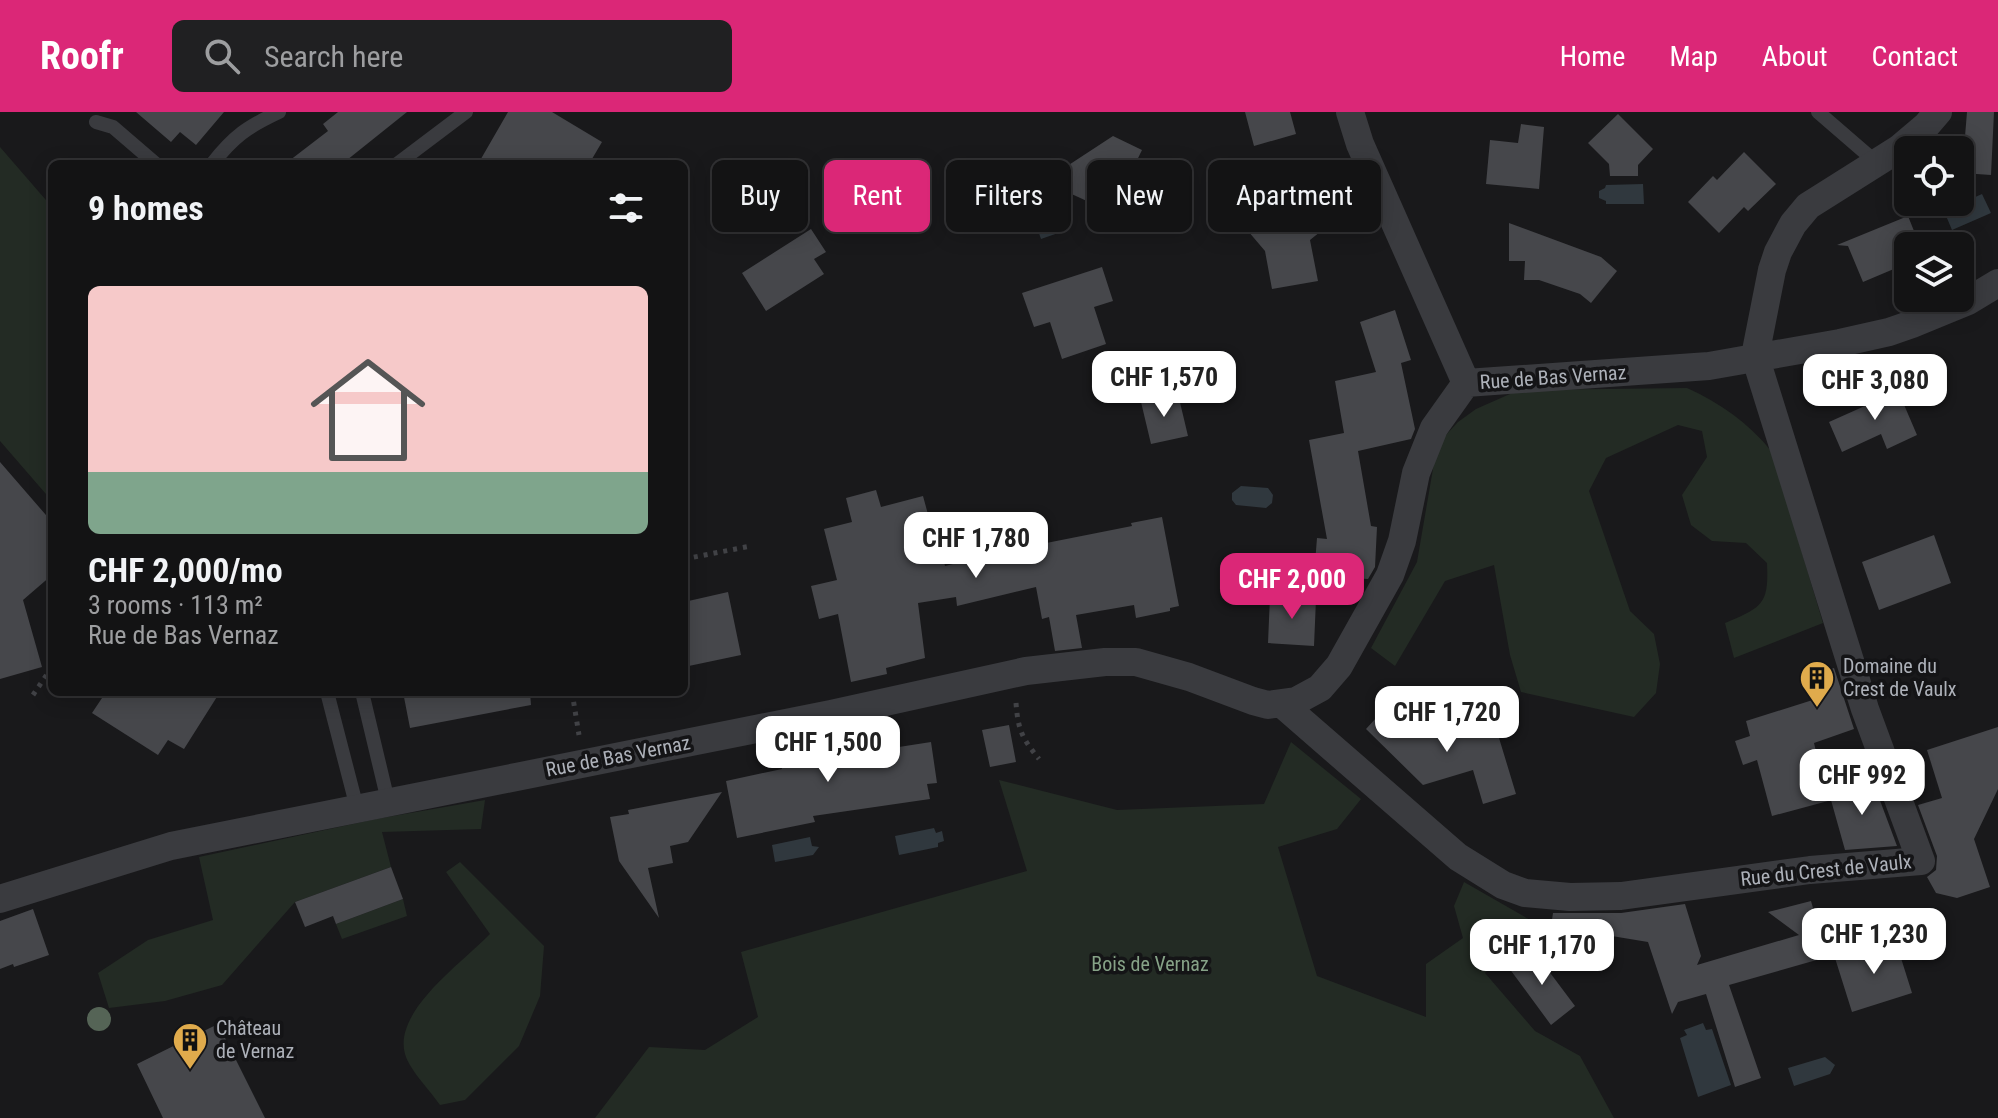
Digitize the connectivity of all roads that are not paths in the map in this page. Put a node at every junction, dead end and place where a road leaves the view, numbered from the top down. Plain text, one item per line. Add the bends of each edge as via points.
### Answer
1 (279, 112) edge
2 (466, 112) edge
3 (1350, 112) edge
4 (1818, 112) edge
5 (1938, 112) edge
6 (96, 122) dead end
7 (151, 160) edge
8 (215, 160) edge
9 (402, 160) edge
10 (1877, 163) junction
11 (1998, 283) edge
12 (1755, 356) junction
13 (1466, 383) junction
14 (328, 696) edge
15 (363, 696) edge
16 (1282, 704) junction
17 (388, 801) junction
18 (357, 808) junction
19 (0, 899) edge

1 - 8 lane via 233,138
2 - 9 lane
3 - 13 street
4 - 10 lane
5 - 10 street, Rue du Crest de Vaulx
6 - 7 lane via 113,127
10 - 12 street, Rue du Crest de Vaulx via 1808,206 1793,224 1772,270
11 - 12 street, Rue de Bas Vernaz via 1968,301 1889,332
12 - 13 street, Rue de Bas Vernaz via 1709,366
12 - 16 street, Rue du Crest de Vaulx via 1865,709 1921,861 1621,896 1525,893 1458,857
13 - 16 street, Rue de Bas Vernaz via 1434,428 1416,473 1390,575 1339,666 1320,688
14 - 18 lane
15 - 17 lane
16 - 17 street, Rue de Bas Vernaz via 1253,701 1136,662 1105,662 1014,674
17 - 18 street, Rue de Bas Vernaz
18 - 19 street, Rue de Bas Vernaz via 156,849

